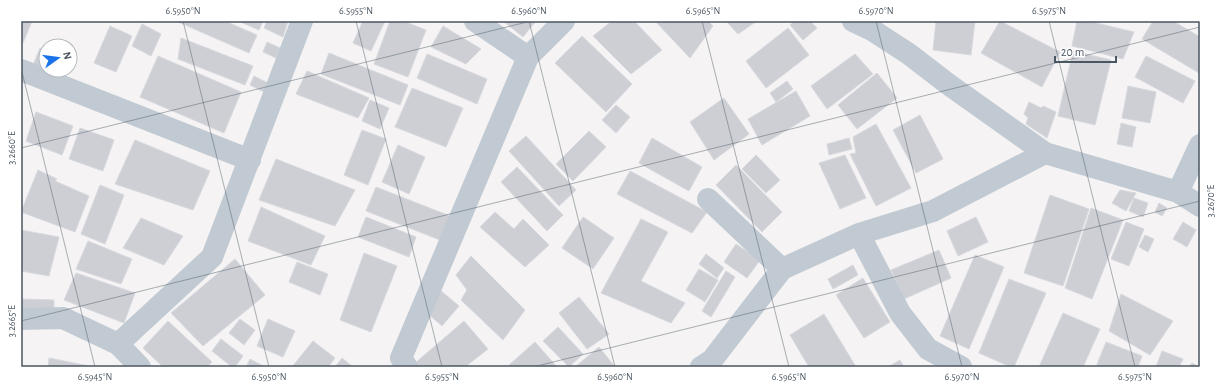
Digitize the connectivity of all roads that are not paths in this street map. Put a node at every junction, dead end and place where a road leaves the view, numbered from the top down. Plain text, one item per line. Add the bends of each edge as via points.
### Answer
1 (302, 21) edge
2 (475, 21) edge
3 (564, 21) edge
4 (853, 21) edge
5 (528, 57) junction
6 (22, 75) edge
7 (1200, 144) edge
8 (1045, 153) junction
9 (250, 160) junction
10 (1178, 192) junction
11 (708, 199) dead end
12 (1200, 206) edge
13 (858, 234) junction
14 (782, 269) junction
15 (21, 319) edge
16 (118, 344) junction
17 (710, 365) edge
18 (140, 367) edge
19 (406, 367) edge
20 (961, 367) edge

1 - 9 street
2 - 5 street
3 - 5 street
4 - 8 street via 909,54
5 - 19 street via 401,358
6 - 9 street
7 - 10 street
8 - 10 street
8 - 13 street via 933,211
9 - 16 street via 212,257
10 - 12 street
11 - 14 street
13 - 14 street
13 - 20 street via 900,313 928,349
14 - 17 street
15 - 16 street via 63,318
16 - 18 street

